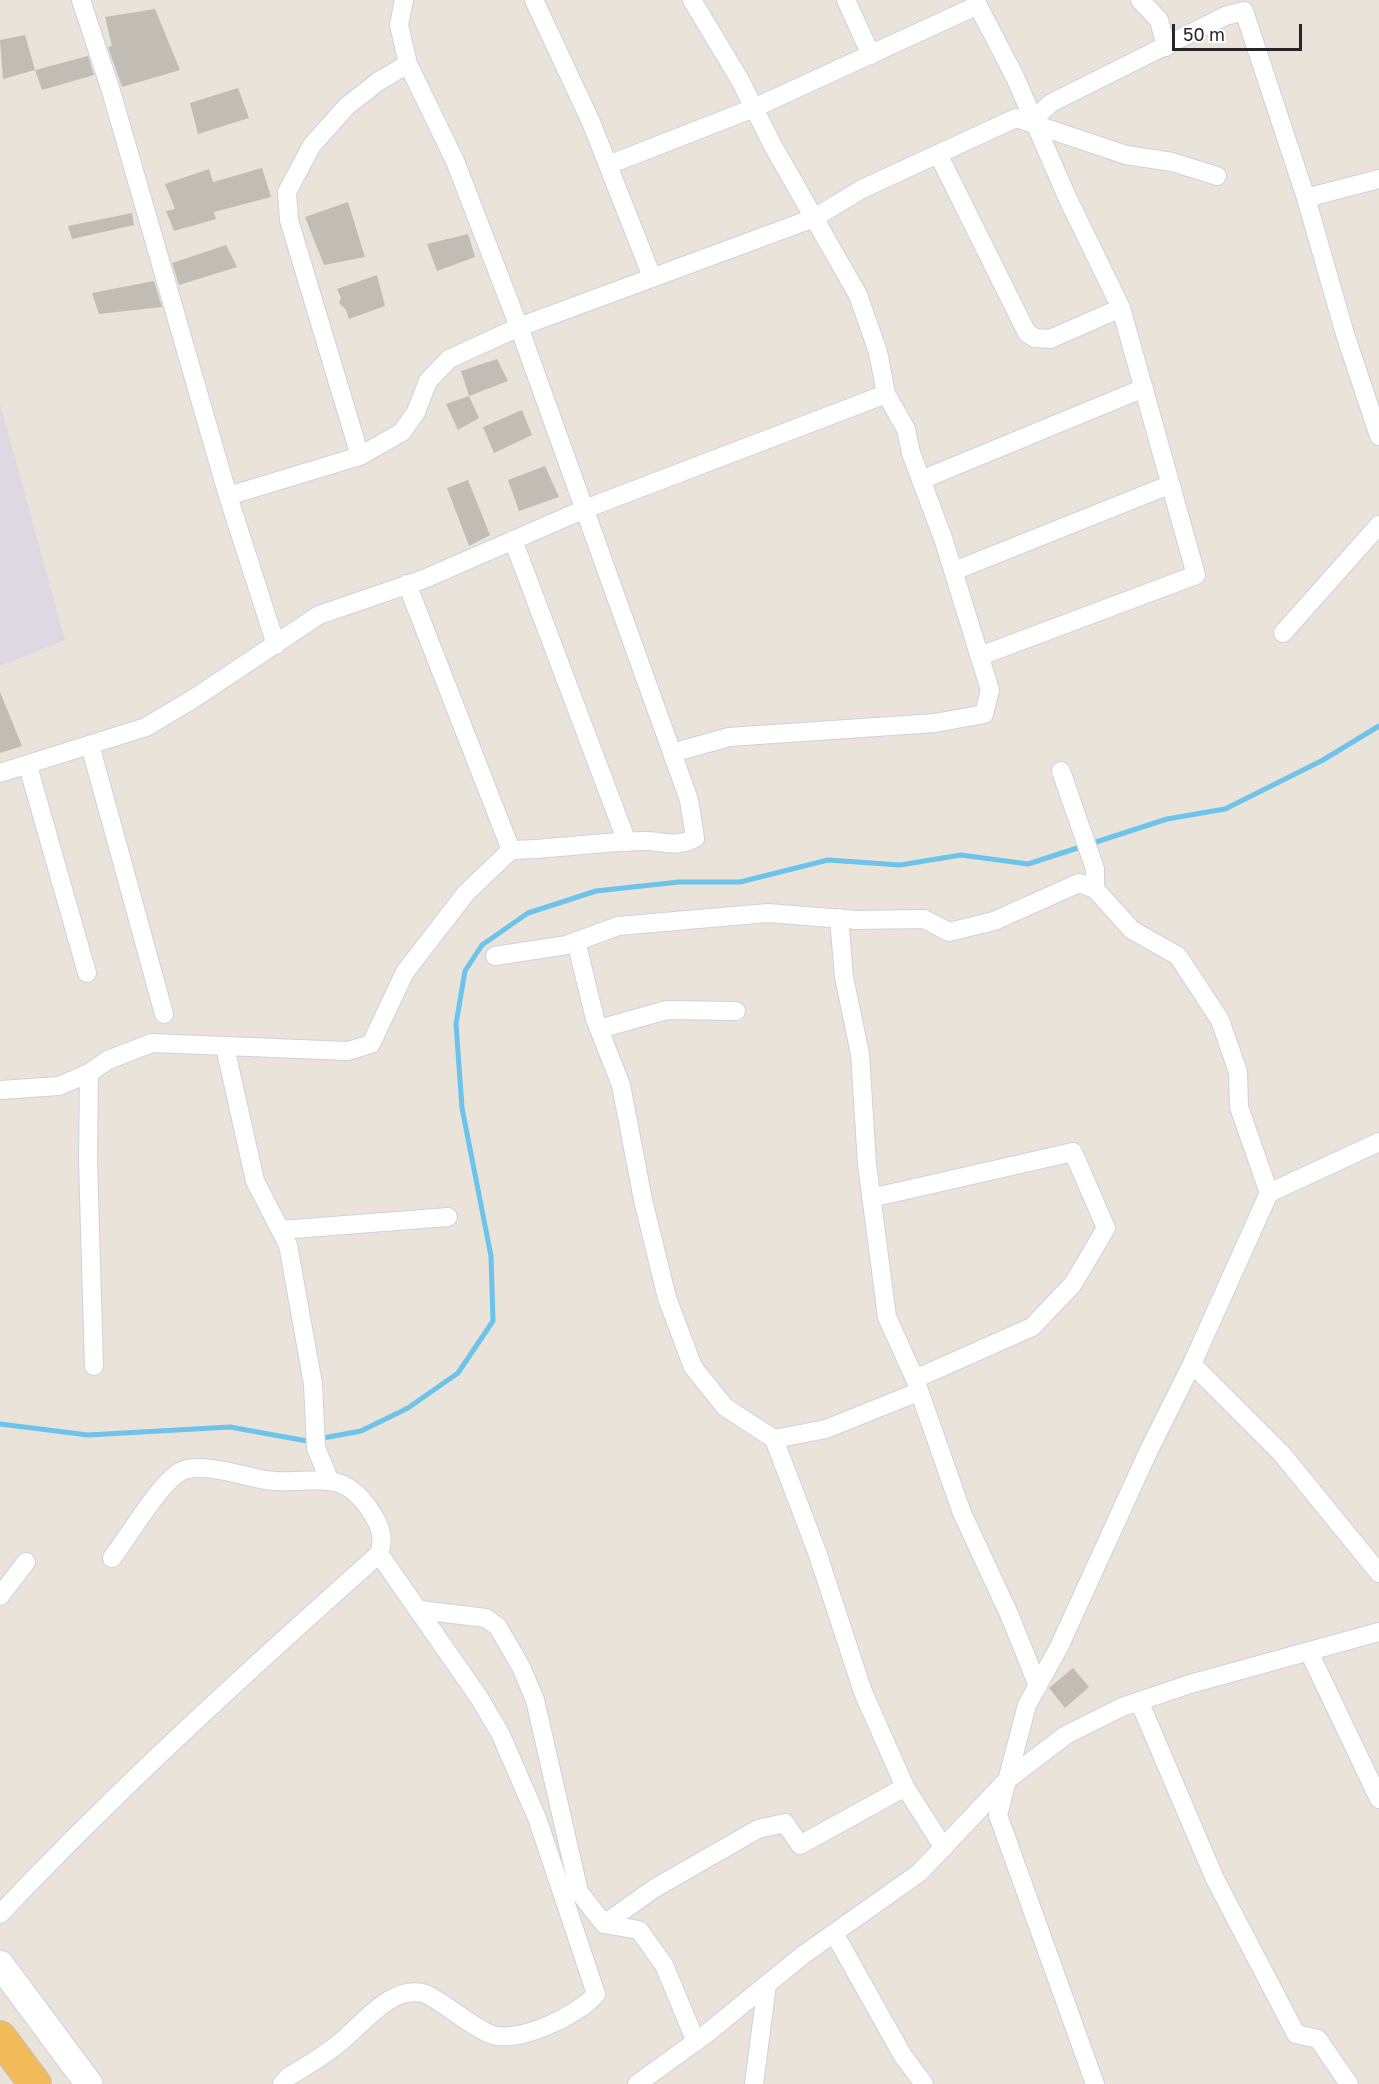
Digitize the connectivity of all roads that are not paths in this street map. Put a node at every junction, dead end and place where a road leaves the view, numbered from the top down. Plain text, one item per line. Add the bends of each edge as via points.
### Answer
1 (81, 0) edge
2 (404, 0) edge
3 (534, 0) edge
4 (692, 0) edge
5 (846, 0) edge
6 (1140, 0) edge
7 (976, 3) edge
8 (1248, 6) edge
9 (1166, 47) junction
10 (871, 55) junction
11 (408, 64) junction
12 (754, 108) junction
13 (1036, 126) junction
14 (938, 154) junction
15 (608, 165) junction
16 (1217, 176) dead end
17 (1379, 179) edge
18 (1306, 198) junction
19 (814, 218) junction
20 (652, 277) junction
21 (1121, 308) junction
22 (519, 327) junction
23 (1144, 388) junction
24 (886, 394) junction
25 (1379, 436) edge
26 (360, 456) junction
27 (921, 480) junction
28 (1169, 485) junction
29 (228, 496) junction
30 (585, 509) junction
31 (1379, 525) edge
32 (513, 540) junction
33 (954, 571) junction
34 (407, 584) junction
35 (1283, 633) dead end
36 (276, 645) junction
37 (980, 656) junction
38 (90, 745) junction
39 (672, 753) junction
40 (28, 766) junction
41 (1061, 771) dead end
42 (0, 773) edge
43 (627, 842) junction
44 (511, 850) junction
45 (1095, 889) junction
46 (839, 918) junction
47 (576, 941) junction
48 (495, 956) dead end
49 (87, 973) dead end
50 (736, 1011) dead end
51 (164, 1014) dead end
52 (599, 1029) junction
53 (225, 1047) junction
54 (89, 1073) junction
55 (0, 1090) edge
56 (1379, 1142) edge
57 (1269, 1192) junction
58 (871, 1198) junction
59 (448, 1217) dead end
60 (281, 1230) junction
61 (1192, 1364) junction
62 (94, 1366) dead end
63 (917, 1385) junction
64 (774, 1439) junction
65 (329, 1479) junction
66 (379, 1554) junction
67 (112, 1558) dead end
68 (26, 1562) dead end
69 (1379, 1573) edge
70 (0, 1596) edge
71 (420, 1610) junction
72 (1379, 1632) edge
73 (1309, 1652) junction
74 (1038, 1686) junction
75 (1139, 1701) junction
76 (1008, 1780) junction
77 (905, 1787) junction
78 (1379, 1799) edge
79 (944, 1848) junction
80 (0, 1914) edge
81 (604, 1924) junction
82 (834, 1933) junction
83 (0, 1964) edge
84 (767, 1984) junction
85 (0, 2037) edge
86 (696, 2042) junction
87 (35, 2084) edge
88 (89, 2084) edge
89 (282, 2084) edge
90 (637, 2084) edge
91 (754, 2084) edge
92 (924, 2084) edge
93 (1095, 2084) edge
94 (1349, 2084) edge

1 - 29 street
2 - 11 street via 399,26
3 - 15 street
4 - 12 street
5 - 10 street
6 - 9 street via 1159,20
7 - 10 street
7 - 13 street
8 - 9 street
8 - 18 street
9 - 13 street via 1051,103 1036,117
10 - 12 street
11 - 22 street via 455,161
11 - 26 street via 347,106 312,145 287,192 289,220
12 - 15 street
12 - 19 street
13 - 14 street via 1016,118
13 - 16 street via 1126,155 1173,162
13 - 21 street
14 - 19 street via 862,189
14 - 21 street via 1027,333 1050,339
15 - 20 street
17 - 18 street
18 - 25 street
19 - 20 street
19 - 24 street via 858,295 878,352
20 - 22 street
21 - 23 street
22 - 26 street via 449,359 428,381 416,412 402,432
22 - 30 street
23 - 27 street
23 - 28 street
24 - 27 street via 906,429
24 - 30 street
26 - 29 street
27 - 33 street
28 - 33 street
28 - 37 street via 1196,575
29 - 36 street
30 - 32 street
30 - 39 street
31 - 35 street
32 - 34 street
32 - 43 street
33 - 37 street
34 - 36 street via 319,615
34 - 44 street
36 - 38 street via 146,727
37 - 39 street via 990,690 984,714 934,723 729,737
38 - 40 street
38 - 51 street
39 - 43 street via 689,800 695,838 681,845
40 - 42 street
40 - 49 street
41 - 45 street via 1095,869
43 - 44 street
44 - 53 street via 466,893 405,972 371,1044 348,1051
45 - 46 street via 1079,883 994,921 949,932 924,919
45 - 57 street via 1132,930 1178,956 1220,1020 1238,1072 1239,1107
46 - 47 street via 768,913 679,919 618,926
46 - 58 street via 844,977 860,1054
47 - 48 street
47 - 52 street
50 - 52 street via 667,1010
52 - 64 street via 621,1085 667,1298 693,1367 725,1407
53 - 54 street via 152,1043 108,1060
53 - 60 street via 255,1181
54 - 55 street via 59,1086
54 - 62 street via 87,1161
56 - 57 street
57 - 61 street
58 - 63 street via 886,1317
58 - 63 street via 1073,1152 1106,1228 1073,1284 1032,1327
59 - 60 street
60 - 65 street via 292,1268 313,1384 316,1448
61 - 69 street via 1282,1454
61 - 74 street
63 - 64 street via 826,1429
63 - 74 street via 962,1513
64 - 77 street via 817,1552 863,1692
65 - 66 street via 351,1488 368,1505 378,1523 382,1545
65 - 67 street via 268,1480 197,1467 181,1471 169,1481
66 - 71 street
66 - 80 street via 60,1850
68 - 70 street
71 - 81 street via 486,1618 498,1627 521,1666 535,1700 579,1892
71 - 89 street via 501,1733 537,1818 596,1994 560,2022 506,2036 491,2035 414,1990 380,2007 339,2044
72 - 73 street
73 - 75 street
73 - 78 street
74 - 76 street via 1027,1705
75 - 76 street via 1066,1735
75 - 94 street via 1215,1879 1296,2034 1318,2039
76 - 79 street
76 - 93 street via 998,1815
77 - 79 street
77 - 81 street via 800,1845 786,1823 758,1829 655,1888
79 - 82 street via 920,1873
81 - 86 street via 639,1930 664,1965
82 - 84 street
82 - 92 street via 903,2055
83 - 88 main road
84 - 86 street
84 - 91 street
85 - 87 highway
86 - 90 street

